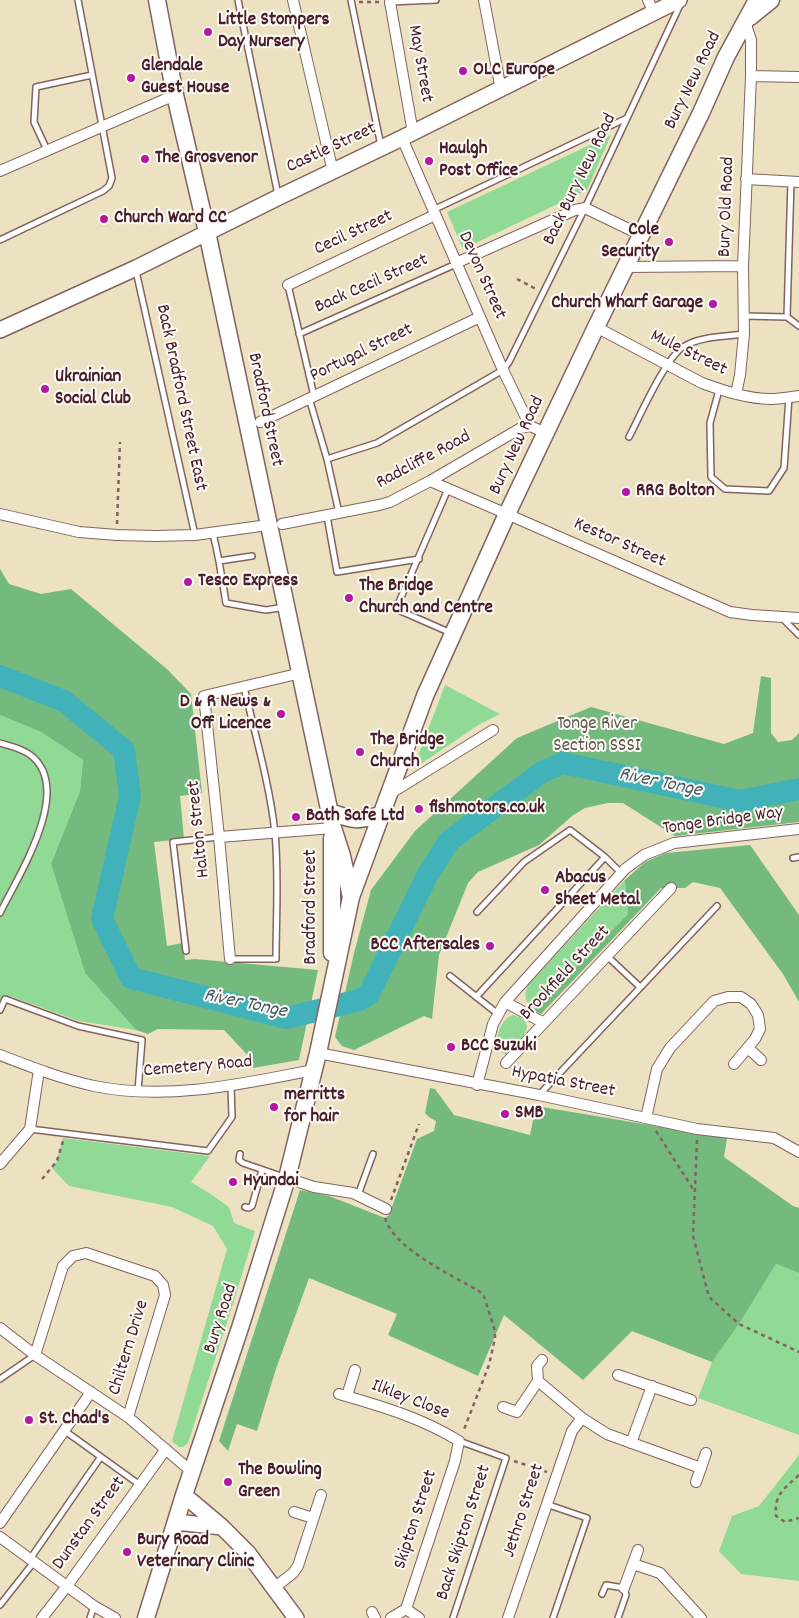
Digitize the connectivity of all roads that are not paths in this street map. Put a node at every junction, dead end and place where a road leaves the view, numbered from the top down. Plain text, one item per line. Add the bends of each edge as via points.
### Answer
1 (78, 0) edge
2 (157, 0) edge
3 (238, 0) edge
4 (293, 0) edge
5 (436, 0) edge
6 (484, 0) edge
7 (681, 0) edge
8 (756, 0) edge
9 (771, 0) edge
10 (351, 1) edge
11 (390, 2) joint
12 (651, 6) edge
13 (745, 22) junction
14 (92, 75) junction
15 (751, 76) junction
16 (799, 78) edge
17 (501, 90) junction
18 (175, 95) junction
19 (627, 118) junction
20 (102, 127) junction
21 (408, 136) junction
22 (382, 148) junction
23 (47, 150) junction
24 (0, 172) edge
25 (333, 172) junction
26 (746, 179) junction
27 (795, 181) edge
28 (279, 197) junction
29 (585, 208) junction
30 (434, 213) junction
31 (206, 232) junction
32 (641, 235) junction
33 (0, 240) edge
34 (456, 263) junction
35 (743, 266) junction
36 (626, 267) junction
37 (136, 268) junction
38 (288, 285) joint
39 (744, 316) junction
40 (480, 317) junction
41 (787, 317) junction
42 (799, 326) edge
43 (596, 327) junction
44 (0, 330) edge
45 (299, 334) junction
46 (744, 334) junction
47 (668, 365) junction
48 (503, 370) junction
49 (719, 390) junction
50 (736, 394) junction
51 (311, 397) junction
52 (794, 397) edge
53 (260, 422) dead end
54 (530, 426) junction
55 (546, 433) junction
56 (629, 437) dead end
57 (328, 460) junction
58 (430, 481) junction
59 (448, 489) junction
60 (339, 513) junction
61 (0, 514) edge
62 (508, 514) junction
63 (327, 516) junction
64 (275, 525) junction
65 (213, 532) junction
66 (195, 535) junction
67 (252, 556) dead end
68 (418, 559) junction
69 (220, 561) junction
70 (286, 607) junction
71 (781, 617) junction
72 (799, 618) edge
73 (452, 634) junction
74 (799, 635) edge
75 (301, 673) junction
76 (244, 686) junction
77 (493, 730) dead end
78 (0, 743) edge
79 (388, 796) junction
80 (330, 812) junction
81 (381, 815) junction
82 (333, 828) junction
83 (799, 829) edge
84 (275, 833) junction
85 (219, 837) junction
86 (605, 857) junction
87 (799, 857) edge
88 (793, 858) dead end
89 (622, 873) junction
90 (671, 888) dead end
91 (350, 897) junction
92 (717, 906) dead end
93 (476, 912) dead end
94 (0, 913) edge
95 (186, 951) dead end
96 (607, 956) junction
97 (230, 960) joint
98 (450, 976) dead end
99 (640, 987) junction
100 (331, 990) junction
101 (476, 997) junction
102 (505, 1002) junction
103 (0, 1010) edge
104 (498, 1014) junction
105 (544, 1023) junction
106 (748, 1048) junction
107 (318, 1053) junction
108 (0, 1055) edge
109 (761, 1060) dead end
110 (506, 1063) dead end
111 (734, 1064) dead end
112 (39, 1070) junction
113 (313, 1070) junction
114 (477, 1084) junction
115 (231, 1086) junction
116 (138, 1091) junction
117 (539, 1095) junction
118 (646, 1118) junction
119 (30, 1129) junction
120 (799, 1152) edge
121 (240, 1154) dead end
122 (373, 1154) dead end
123 (0, 1164) edge
124 (262, 1170) junction
125 (287, 1178) junction
126 (358, 1195) junction
127 (245, 1207) dead end
128 (386, 1209) road end
129 (0, 1328) edge
130 (35, 1355) junction
131 (542, 1360) dead end
132 (355, 1370) dead end
133 (618, 1374) dead end
134 (0, 1379) edge
135 (538, 1381) junction
136 (652, 1386) junction
137 (91, 1392) junction
138 (691, 1400) dead end
139 (503, 1407) dead end
140 (128, 1417) junction
141 (582, 1418) junction
142 (65, 1431) junction
143 (460, 1441) junction
144 (630, 1443) junction
145 (166, 1449) junction
146 (706, 1453) dead end
147 (100, 1458) junction
148 (701, 1468) junction
149 (192, 1472) junction
150 (696, 1482) dead end
151 (140, 1485) junction
152 (184, 1495) junction
153 (320, 1495) dead end
154 (546, 1504) junction
155 (294, 1512) dead end
156 (313, 1518) junction
157 (176, 1522) junction
158 (0, 1523) edge
159 (222, 1527) junction
160 (0, 1537) edge
161 (638, 1550) dead end
162 (32, 1560) junction
163 (633, 1564) junction
164 (68, 1586) junction
165 (274, 1588) junction
166 (624, 1588) junction
167 (602, 1594) dead end
168 (0, 1604) edge
169 (94, 1606) junction
170 (406, 1609) junction
171 (42, 1618) edge
172 (90, 1618) edge
173 (115, 1618) edge
174 (146, 1618) edge
175 (296, 1618) edge
176 (391, 1618) edge
177 (418, 1618) edge
178 (453, 1618) edge
179 (508, 1618) edge
180 (553, 1618) edge
181 (618, 1618) edge
182 (701, 1618) edge

1 - 14 lane
2 - 18 main road, Bradford Street
3 - 28 lane
4 - 25 street
5 - 11 lane
6 - 17 street
7 - 12 main road, Castle Street
7 - 19 lane, Back Bury New Road
8 - 13 main road, Bury New Road
9 - 13 main road, Bury New Road
10 - 22 lane
11 - 21 street, May Street
12 - 17 main road, Castle Street
13 - 15 street, Bury Old Road via 751,40
13 - 32 main road, Bury New Road
14 - 20 lane
14 - 23 lane via 36,87 34,122
15 - 16 street
15 - 26 street, Bury Old Road
17 - 21 main road, Castle Street
18 - 20 street
18 - 31 main road, Bradford Street
19 - 29 lane, Back Bury New Road
19 - 30 lane
20 - 23 street
20 - 33 lane via 112,178 109,186
21 - 22 main road, Castle Street
21 - 30 street, Devon Street
22 - 25 main road, Castle Street
23 - 24 street
25 - 28 main road, Castle Street
26 - 27 street
26 - 35 street, Bury Old Road
27 - 41 lane
28 - 31 main road, Castle Street
29 - 32 street
29 - 34 street
29 - 48 lane, Back Bury New Road
30 - 34 street, Devon Street
30 - 38 street, Cecil Street
31 - 37 main road, Castle Street
31 - 64 main road, Bradford Street
32 - 36 main road, Bury New Road
34 - 40 street, Devon Street
34 - 45 lane, Back Cecil Street
35 - 36 street
35 - 39 street, Bury Old Road
36 - 43 main road, Bury New Road
37 - 44 main road, Castle Street
37 - 66 lane, Back Bradford Street East
38 - 45 lane
39 - 41 lane
39 - 46 street, Bury Old Road
40 - 48 street, Devon Street
40 - 51 street, Portugal Street
41 - 42 lane
43 - 47 street, Mule Street
43 - 55 main road, Bury New Road
45 - 51 lane
46 - 47 lane via 698,340 682,348
46 - 50 street, Bury Old Road
47 - 49 street, Mule Street
47 - 56 lane
48 - 54 street, Devon Street
48 - 57 lane via 377,443
49 - 50 street, Mule Street
49 - 52 lane via 710,423 711,477 725,489 769,491 784,468
50 - 52 street, Mule Street via 770,399
51 - 53 street, Portugal Street
51 - 57 lane
54 - 55 street
54 - 58 street, Radcliffe Road via 521,428
55 - 62 main road, Bury New Road
57 - 60 lane
58 - 59 street, Kestor Street
58 - 60 street, Radcliffe Road via 390,502
59 - 62 street, Kestor Street
59 - 68 lane
60 - 63 street, Radcliffe Road
61 - 66 street, Radcliffe Road via 79,532
62 - 71 street, Kestor Street via 730,612
62 - 73 main road, Bury New Road
63 - 64 street, Radcliffe Road
63 - 68 lane via 337,572
64 - 65 street, Radcliffe Road
64 - 70 main road, Bradford Street
65 - 66 street, Radcliffe Road
65 - 69 lane
67 - 69 lane
68 - 73 lane via 396,609
69 - 70 lane via 226,603 266,610
70 - 75 main road, Bradford Street
71 - 72 street, Kestor Street
71 - 74 lane
73 - 79 main road, Bury New Road
75 - 76 street
75 - 80 main road, Bradford Street
76 - 84 lane
76 - 85 street, Halton Street via 204,696
77 - 79 street
78 - 94 lane via 29,754 45,776 47,787 45,816
79 - 81 main road, Bury New Road
80 - 81 main road via 353,820
80 - 82 main road, Bradford Street
81 - 91 main road, Bury New Road
82 - 84 street
82 - 91 main road, Bradford Street
82 - 100 main road, Bradford Street
83 - 89 street, Tonge Bridge Way via 674,843 644,855
84 - 85 street
84 - 97 lane via 276,959
85 - 95 lane via 172,842
85 - 97 street, Halton Street
86 - 89 lane
86 - 93 lane via 570,830 524,862
86 - 101 lane
87 - 88 lane
89 - 102 street, Tonge Bridge Way
90 - 96 street, Brookfield Street
91 - 100 main road
92 - 99 lane
96 - 99 lane
96 - 105 street, Brookfield Street
98 - 101 lane
99 - 117 lane
100 - 107 main road, Bury Road
101 - 104 lane
102 - 104 street, Tonge Bridge Way
102 - 105 street
103 - 116 lane via 5,999 78,1026 142,1040
104 - 114 street, Tonge Bridge Way
105 - 110 street, Brookfield Street
106 - 109 street
106 - 111 street
106 - 118 street via 760,1029 758,1015 751,1004 741,997 728,996 714,1001 670,1048 657,1069
107 - 113 main road, Bury Road
107 - 114 street, Hypatia Street
108 - 112 street, Cemetery Road
112 - 116 street, Cemetery Road via 95,1086
112 - 119 street
113 - 115 street, Cemetery Road
113 - 125 main road, Bury Road
114 - 117 street, Hypatia Street
115 - 116 street, Cemetery Road
115 - 119 lane via 232,1117 208,1151
117 - 118 street, Hypatia Street
118 - 120 street, Hypatia Street via 698,1129 774,1138
119 - 123 street
121 - 124 lane via 241,1162
122 - 126 lane
124 - 125 lane
124 - 127 lane via 252,1206
125 - 126 street
125 - 149 main road, Bury Road
126 - 128 street
129 - 130 street
130 - 134 lane
130 - 137 street
130 - 140 street, Chiltern Drive via 63,1266 73,1256 86,1253 155,1276 163,1285 165,1295
131 - 135 street via 537,1366
132 - 143 street, Ilkley Close via 343,1395 401,1412
133 - 136 street
135 - 139 street via 517,1412
135 - 141 street
136 - 138 street
136 - 144 street
137 - 140 street
137 - 142 street
140 - 145 street
141 - 144 street via 607,1434
141 - 154 street, Jethro Street via 572,1430
142 - 147 lane
142 - 158 street
143 - 170 street, Skipton Street
143 - 178 lane, Back Skipton Street via 506,1458
144 - 148 street
145 - 149 street
145 - 151 street, Dunstan Street
146 - 148 street
147 - 151 lane
147 - 162 lane
148 - 150 street
149 - 152 main road, Bury Road
151 - 164 street, Dunstan Street
152 - 157 main road, Bury Road
152 - 159 main road
153 - 156 street
154 - 179 street, Jethro Street
154 - 180 lane via 587,1518
155 - 156 street
156 - 165 street via 298,1566
157 - 159 main road
157 - 174 main road, Bury Road
159 - 165 main road
160 - 162 street
161 - 163 street
162 - 164 street
162 - 168 lane
163 - 166 street
163 - 182 street via 660,1574
164 - 169 street
164 - 171 street, Dunstan Street
165 - 175 main road
166 - 167 lane via 606,1585
166 - 181 lane via 626,1595
169 - 172 lane
169 - 173 street
170 - 176 street
170 - 177 street

